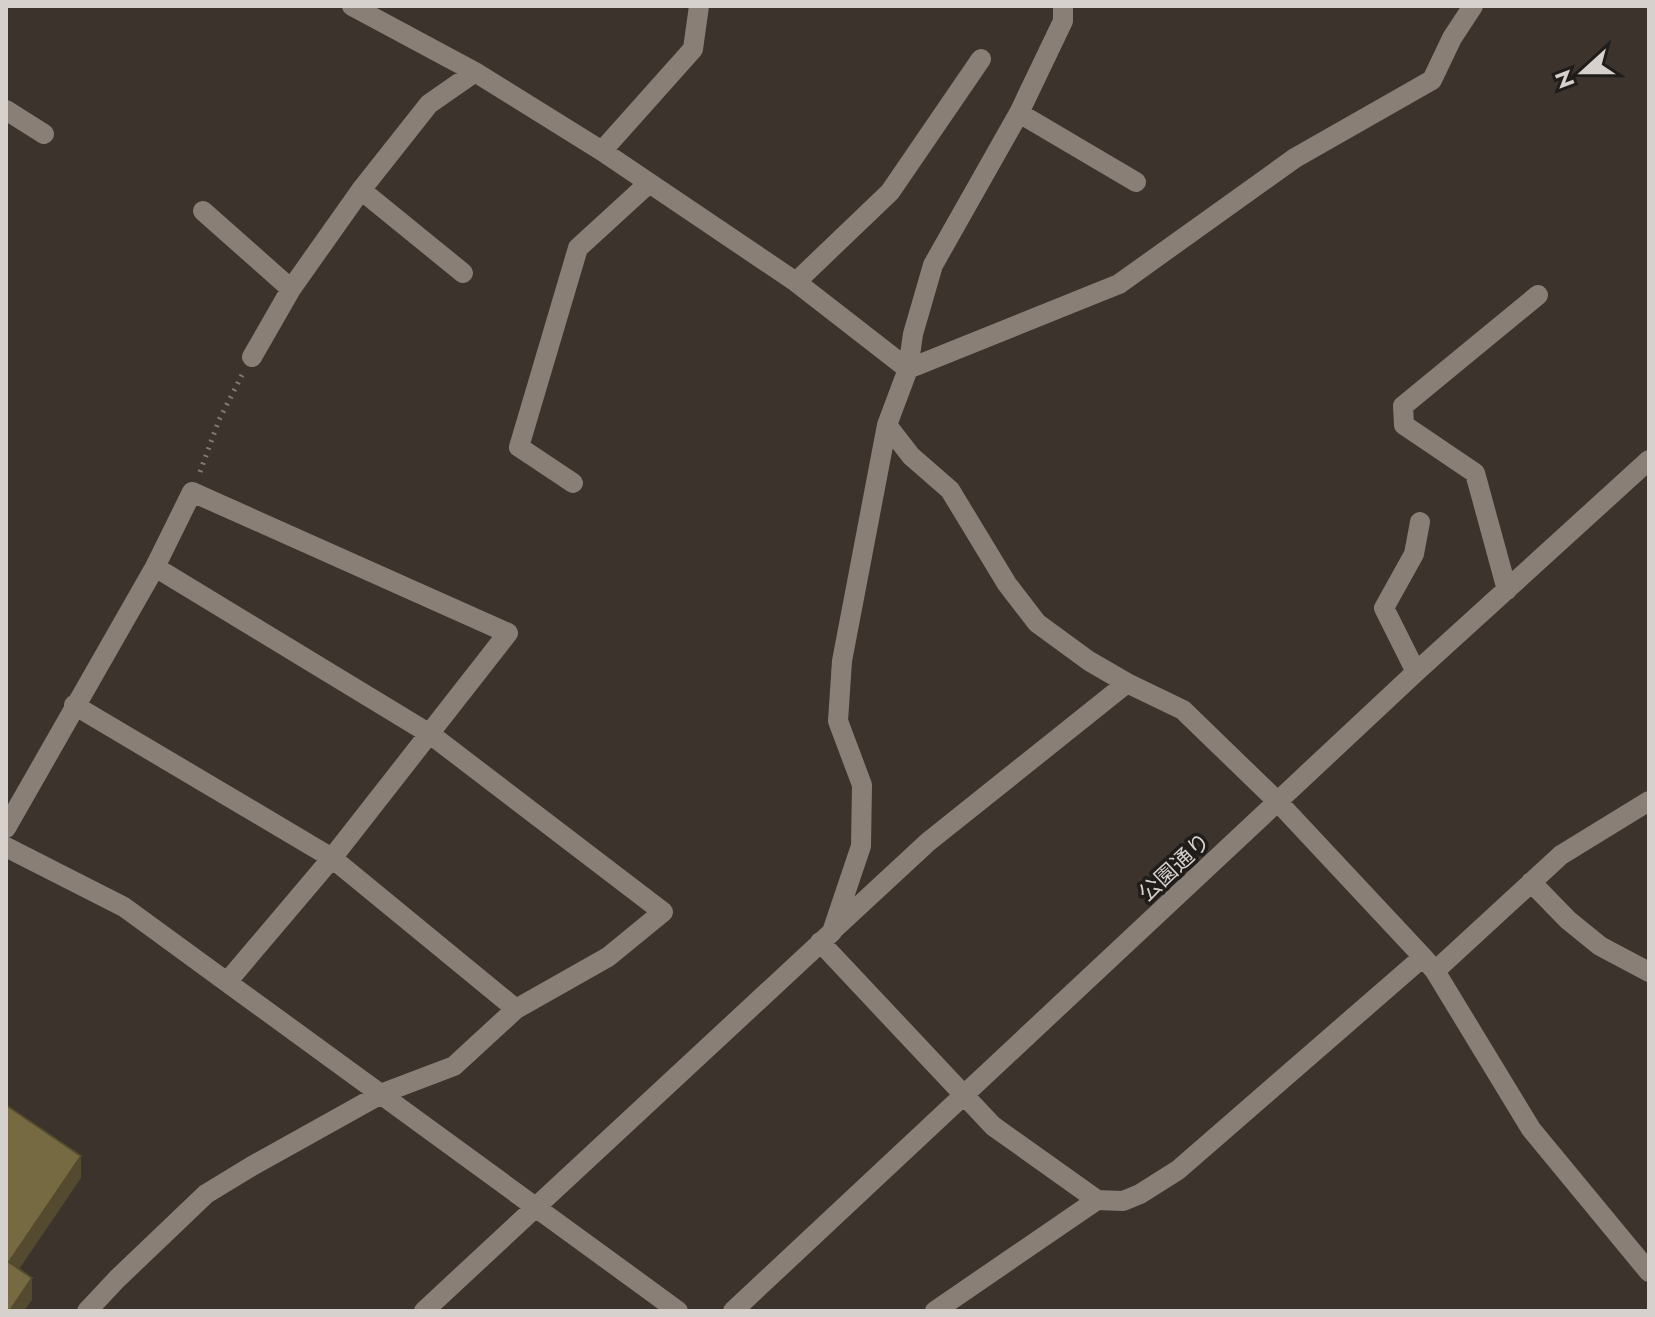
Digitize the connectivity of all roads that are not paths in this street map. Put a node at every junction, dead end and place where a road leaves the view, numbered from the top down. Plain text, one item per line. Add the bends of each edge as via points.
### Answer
1 (352, 6) edge
2 (699, 6) edge
3 (1063, 6) edge
4 (1473, 6) edge
5 (981, 59) dead end
6 (475, 72) junction
7 (6, 110) edge
8 (1019, 113) junction
9 (44, 134) dead end
10 (602, 151) junction
11 (1136, 182) dead end
12 (649, 183) junction
13 (361, 190) junction
14 (203, 211) dead end
15 (463, 273) dead end
16 (796, 282) junction
17 (291, 289) junction
18 (1538, 295) dead end
19 (252, 357) road end
20 (908, 369) junction
21 (887, 425) junction
22 (1649, 460) edge
23 (573, 483) dead end
24 (1420, 522) dead end
25 (155, 567) junction
26 (1507, 590) junction
27 (1416, 672) junction
28 (1127, 683) junction
29 (74, 705) junction
30 (430, 734) junction
31 (1649, 801) edge
32 (1278, 802) junction
33 (6, 828) edge
34 (6, 847) edge
35 (332, 858) junction
36 (1531, 882) junction
37 (826, 937) junction
38 (1429, 964) junction
39 (1649, 972) edge
40 (227, 982) junction
41 (516, 1009) junction
42 (383, 1093) junction
43 (964, 1096) junction
44 (1097, 1200) junction
45 (535, 1207) junction
46 (1649, 1272) edge
47 (87, 1311) edge
48 (424, 1311) edge
49 (678, 1311) edge
50 (733, 1311) edge
51 (935, 1311) edge

1 - 6 street
2 - 10 street via 693,49
3 - 8 street via 1063,21
4 - 20 street via 1432,80 1295,158 1119,284
5 - 16 street via 890,192
6 - 10 street
6 - 13 street via 429,104
7 - 9 street
8 - 11 street
8 - 20 street via 933,265
10 - 12 street
12 - 16 street
12 - 23 street via 578,248 519,447
13 - 15 street
13 - 17 street
14 - 17 street
16 - 20 street
17 - 19 street
18 - 26 street via 1403,406 1404,425 1475,473
20 - 21 street
21 - 28 street via 911,456 950,490 1037,623
21 - 37 street via 842,661 838,721 862,785 861,846
22 - 26 street, 公園通り
24 - 27 street via 1414,554 1384,608
25 - 29 street
25 - 30 street
25 - 30 street via 192,492 508,633
26 - 27 street, 公園通り
27 - 32 street, 公園通り
28 - 32 street via 1183,710
28 - 37 street via 928,842
29 - 33 street
29 - 35 street
30 - 35 street
30 - 41 street via 663,912 608,957
31 - 36 street via 1561,855
32 - 38 street
32 - 43 street, 公園通り
34 - 40 street via 124,907
35 - 40 street
35 - 41 street
36 - 38 street
36 - 39 street via 1600,946
37 - 43 street
37 - 45 street
38 - 44 street via 1178,1170 1123,1201
38 - 46 street via 1531,1129
40 - 42 street
41 - 42 street via 454,1066
42 - 45 street
42 - 47 street via 206,1194
43 - 44 street via 993,1126
43 - 50 street, 公園通り
44 - 51 street
45 - 48 street
45 - 49 street

